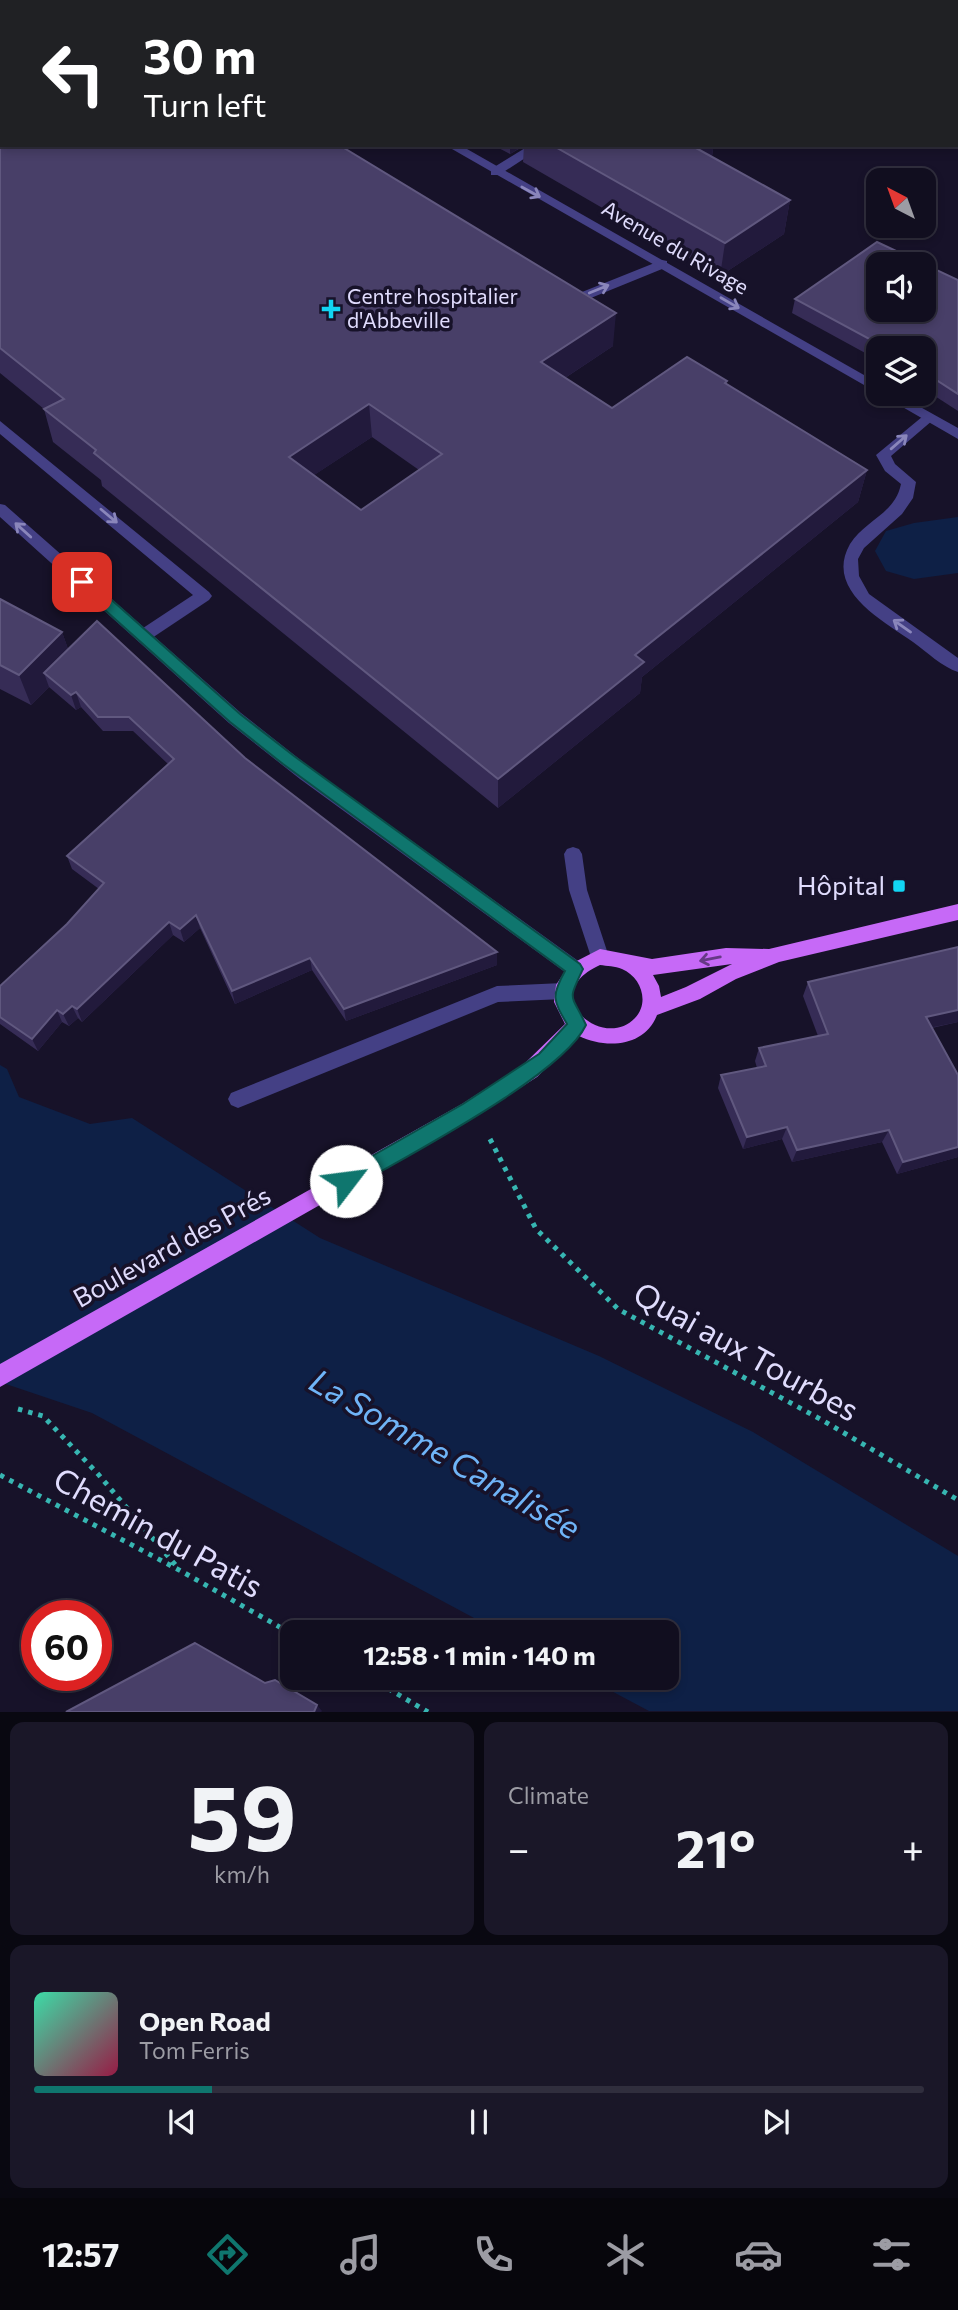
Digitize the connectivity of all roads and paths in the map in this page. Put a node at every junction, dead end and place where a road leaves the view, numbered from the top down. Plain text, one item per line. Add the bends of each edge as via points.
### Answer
1 (454, 147) edge
2 (536, 147) edge
3 (495, 172) junction
4 (662, 264) junction
5 (552, 286) edge
6 (866, 382) edge
7 (908, 406) edge
8 (928, 417) junction
9 (0, 426) edge
10 (958, 434) edge
11 (0, 509) edge
12 (143, 636) junction
13 (958, 666) edge
14 (573, 854) dead end
15 (958, 912) edge
16 (777, 954) junction
17 (600, 957) junction
18 (629, 962) junction
19 (575, 969) junction
20 (563, 990) junction
21 (653, 1008) junction
22 (577, 1025) junction
23 (238, 1099) dead end
24 (469, 1110) junction
25 (0, 1376) edge
26 (11, 1407) dead end
27 (0, 1475) edge
28 (958, 1500) edge
29 (181, 1571) junction
30 (280, 1627) edge
31 (390, 1690) edge
32 (428, 1712) edge

1 - 3 street, Avenue du Rivage
2 - 3 street
3 -> 4 street, Avenue du Rivage
5 -> 4 street via 576,299
4 -> 6 street, Avenue du Rivage
7 - 8 street
8 - 10 street
13 -> 8 street via 863,598 853,584 850,561 858,541 905,501 910,491 909,482 891,469 883,455
9 -> 12 street via 204,596
12 -> 11 street
12 - 19 street via 306,774
14 - 17 street via 578,890
15 - 16 main road
16 -> 18 main road via 652,967
16 - 21 main road
17 - 18 main road
17 - 19 main road
18 - 21 main road via 650,982
19 - 20 main road
20 - 22 main road via 564,1003
20 - 23 street via 497,994
21 - 22 main road via 646,1021 621,1035 606,1037
22 - 24 main road, Boulevard des Prés via 530,1071
24 - 25 main road, Boulevard des Prés
24 - 28 path, Quai aux Tourbes via 486,1133 536,1229 618,1309
26 - 29 path via 43,1416
27 - 29 path, Chemin du Patis
29 - 30 path, Chemin du Patis
31 - 32 path

